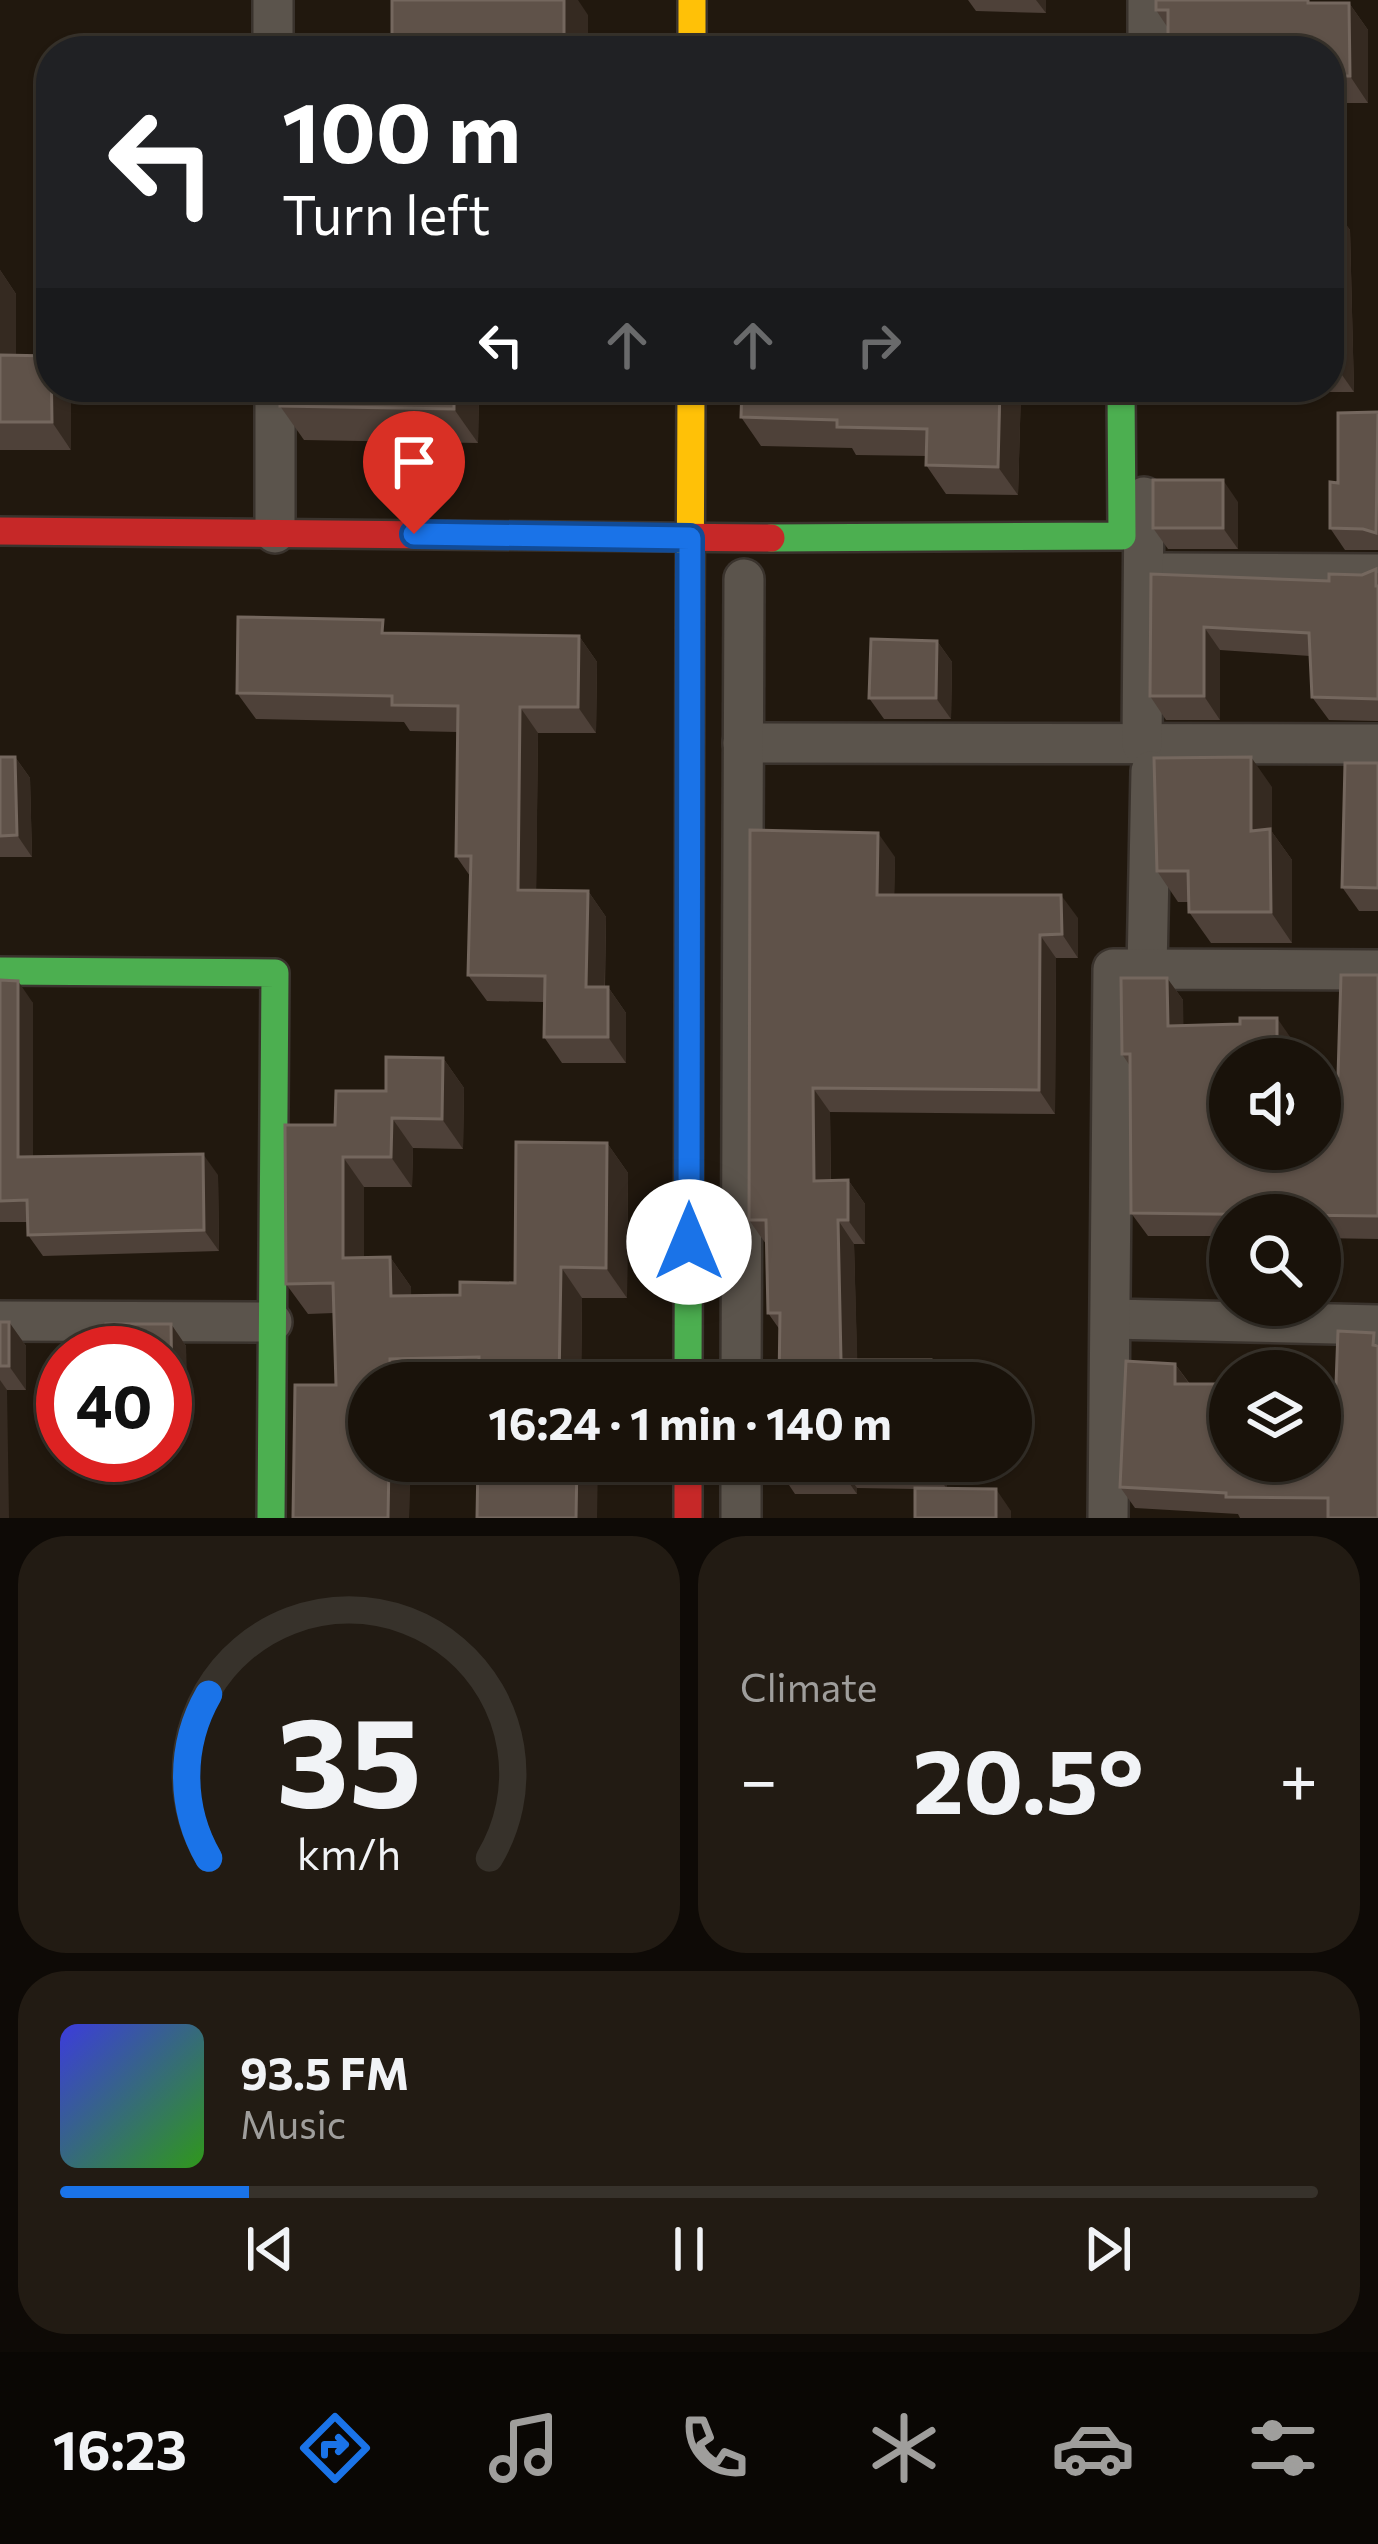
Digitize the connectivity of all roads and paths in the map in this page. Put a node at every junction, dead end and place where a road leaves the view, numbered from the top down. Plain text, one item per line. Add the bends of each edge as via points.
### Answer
1 (273, 0) edge
2 (692, 0) edge
3 (1121, 0) edge
4 (1148, 0) edge
5 (273, 36) edge
6 (692, 36) edge
7 (1121, 36) edge
8 (1148, 36) edge
9 (275, 402) edge
10 (691, 402) edge
11 (1121, 402) edge
12 (1145, 402) edge
13 (0, 531) edge
14 (275, 533) junction
15 (690, 538) junction
16 (1165, 573) edge
17 (1378, 574) edge
18 (744, 579) dead end
19 (1378, 744) edge
20 (743, 757) junction
21 (1146, 757) junction
22 (1378, 771) edge
23 (1147, 969) junction
24 (1378, 970) edge
25 (0, 971) edge
26 (1111, 1318) junction
27 (0, 1321) edge
28 (272, 1322) junction
29 (1378, 1325) edge
30 (688, 1362) edge
31 (741, 1362) edge
32 (688, 1482) edge
33 (741, 1482) edge
34 (271, 1518) edge
35 (688, 1518) edge
36 (741, 1518) edge
37 (1108, 1518) edge

1 - 5 street
2 - 6 street
3 - 7 street
4 - 8 street
9 - 14 street
10 - 15 street
11 - 15 street via 1122,536
12 - 21 street
13 - 14 street
14 - 15 street
15 - 30 street
16 - 17 street
18 - 20 street
19 - 21 street
20 - 21 street
20 - 31 street
21 - 22 street
21 - 23 street
23 - 24 street
23 - 26 street via 1113,969
25 - 28 street via 275,973
26 - 29 street
26 - 37 street
27 - 28 street
28 - 34 street
32 - 35 street
33 - 36 street

